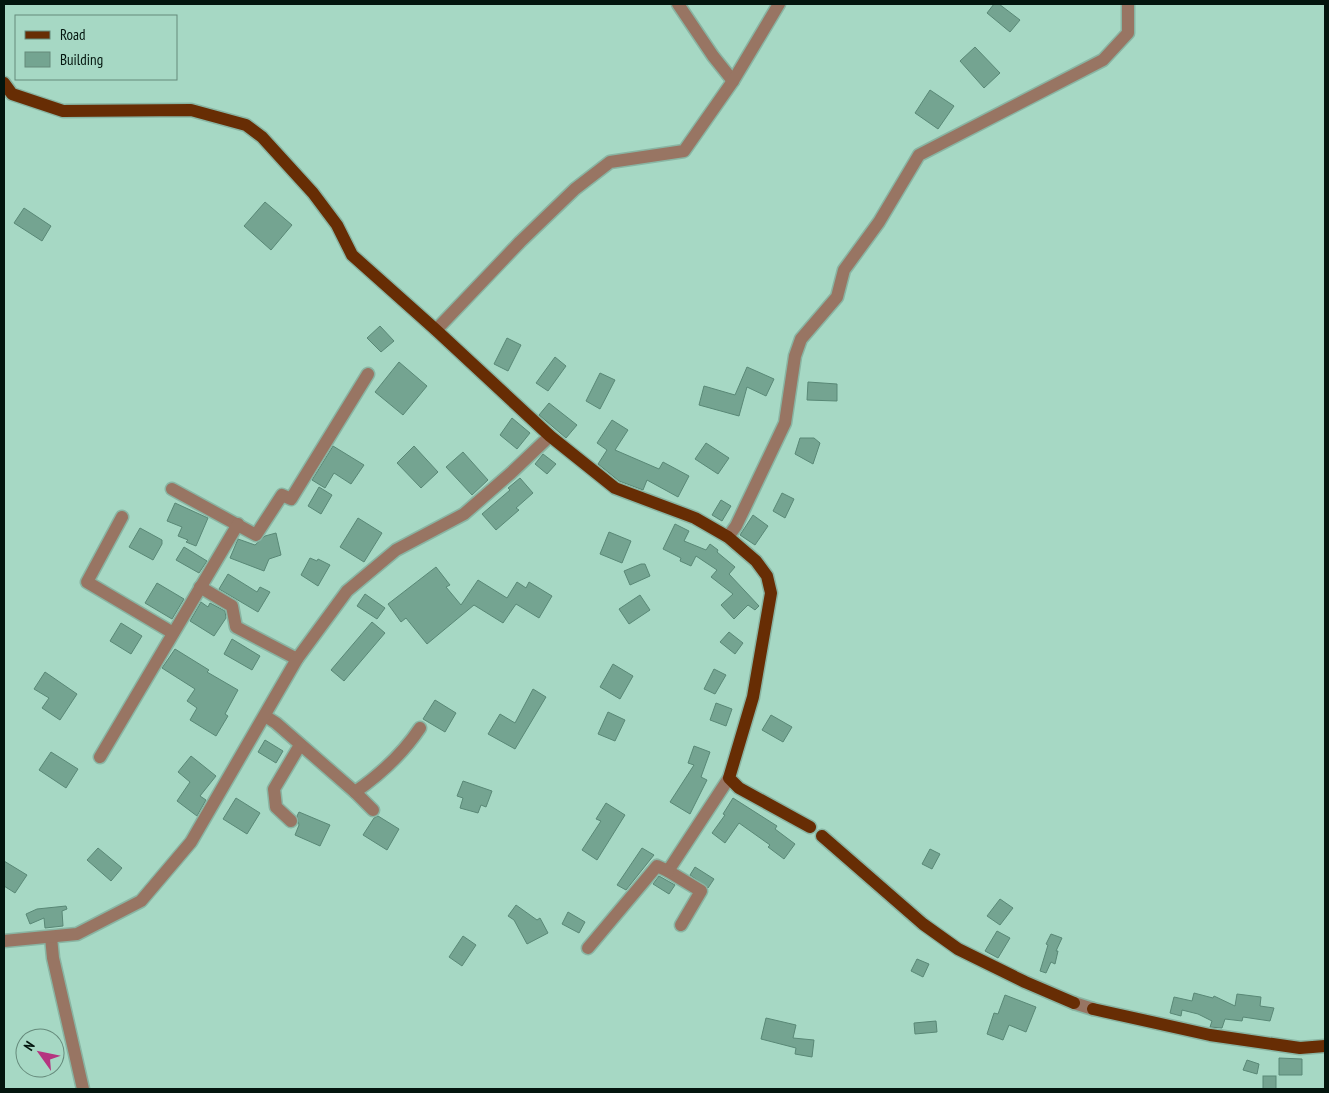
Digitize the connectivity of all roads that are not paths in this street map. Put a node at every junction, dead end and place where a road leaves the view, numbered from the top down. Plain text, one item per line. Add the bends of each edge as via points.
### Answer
1 (678, 4) edge
2 (779, 4) edge
3 (1128, 4) edge
4 (732, 81) junction
5 (4, 83) edge
6 (8, 94) edge
7 (436, 330) junction
8 (368, 374) dead end
9 (550, 436) junction
10 (172, 489) dead end
11 (122, 517) dead end
12 (238, 524) junction
13 (728, 537) junction
14 (200, 587) junction
15 (173, 633) junction
16 (297, 659) junction
17 (265, 716) junction
18 (420, 728) dead end
19 (300, 745) junction
20 (100, 757) dead end
21 (729, 778) junction
22 (355, 792) junction
23 (373, 810) dead end
24 (291, 821) dead end
25 (810, 827) joint
26 (822, 836) joint
27 (668, 871) junction
28 (681, 924) dead end
29 (51, 937) junction
30 (4, 941) edge
31 (588, 948) dead end
32 (1074, 1003) joint
33 (1093, 1009) joint
34 (1325, 1046) edge
35 (83, 1089) edge

1 - 4 street
2 - 4 street
3 - 13 street via 1128,33 1104,60 919,155 879,222 844,270 837,298 801,339 795,356 785,424
4 - 7 street via 684,151 610,162 575,189 527,235
5 - 6 main road
6 - 7 main road via 63,110 191,110 246,125 262,137 313,193 337,225 352,255
7 - 9 main road
8 - 12 street via 291,499 282,494 256,535
9 - 13 main road via 615,488 695,518
9 - 16 street via 464,514 396,550 347,591
10 - 12 street
11 - 15 street via 87,582
12 - 14 street
13 - 21 main road via 756,561 767,576 771,593 753,697
14 - 15 street
14 - 16 street via 232,606 236,627
15 - 20 street
16 - 17 street
17 - 19 street
17 - 29 street via 191,842 141,901 77,934
18 - 22 street via 408,746 378,776
19 - 22 street
19 - 24 street via 274,789 276,806
21 - 25 main road via 739,788
21 - 27 street
22 - 23 street
25 - 26 street
26 - 32 main road via 923,924 958,949
27 - 28 street via 701,892
27 - 31 street via 657,866
29 - 30 street
29 - 35 street via 52,958
32 - 33 street
33 - 34 main road via 1210,1035 1300,1048

